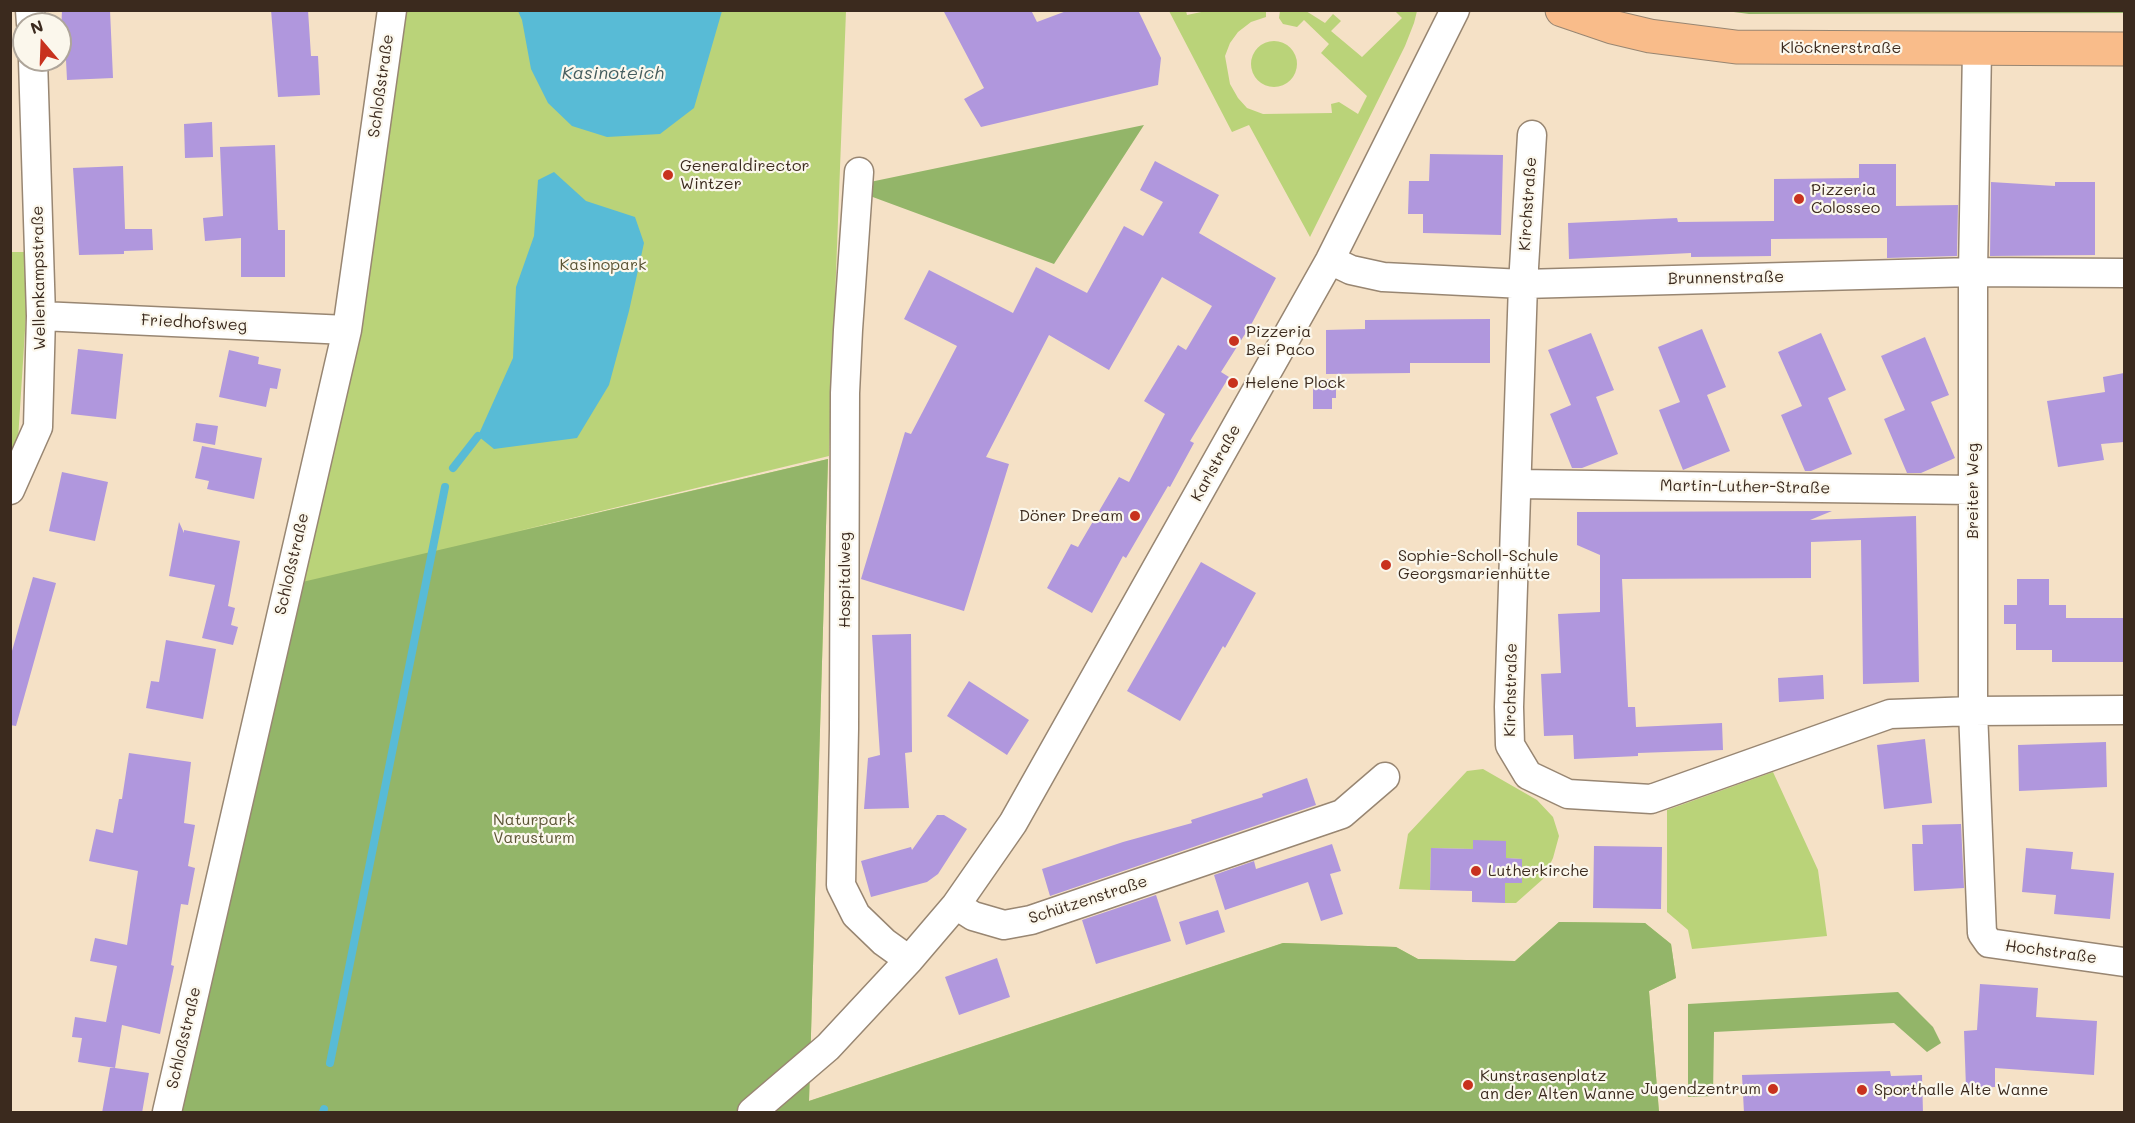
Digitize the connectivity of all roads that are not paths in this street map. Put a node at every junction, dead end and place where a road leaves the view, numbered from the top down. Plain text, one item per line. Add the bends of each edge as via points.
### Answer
1 (392, 10) edge
2 (1455, 10) edge
3 (1562, 10) edge
4 (1977, 49) junction
5 (2124, 49) edge
6 (33, 72) edge
7 (1532, 135) dead end
8 (859, 172) dead end
9 (1330, 260) junction
10 (1973, 272) junction
11 (2124, 273) edge
12 (1523, 284) junction
13 (40, 316) junction
14 (346, 330) junction
15 (1517, 484) junction
16 (10, 490) edge
17 (1973, 490) junction
18 (2124, 710) edge
19 (1973, 711) junction
20 (1385, 777) dead end
21 (956, 904) junction
22 (1982, 933) joint
23 (909, 960) junction
24 (2124, 962) edge
25 (167, 1113) edge
26 (752, 1113) edge

1 - 14 street, Schloßstraße
2 - 9 street, Karlstraße
3 - 4 main road, Klöcknerstraße via 1650,36 1736,47
4 - 5 main road, Klöcknerstraße
4 - 10 street, Breiter Weg
6 - 13 street, Wellenkampstraße
7 - 12 street, Kirchstraße
8 - 23 street, Hospitalweg via 846,393 842,885 856,915
9 - 12 street, Brunnenstraße via 1351,270 1383,277
9 - 21 street, Karlstraße via 1013,823
10 - 11 street, Brunnenstraße
10 - 12 street, Brunnenstraße
10 - 17 street, Breiter Weg
12 - 15 street, Kirchstraße
13 - 14 street, Friedhofsweg
13 - 16 street, Wellenkampstraße via 38,427
14 - 25 street, Schloßstraße
15 - 17 street, Martin-Luther-Straße
15 - 19 street, Kirchstraße via 1510,745 1528,775 1568,794 1651,799 1890,714
17 - 19 street, Breiter Weg
18 - 19 street, Kirchstraße
19 - 22 street, Breiter Weg
20 - 21 street, Schützenstraße via 1342,814 1030,920 1004,925 973,916
21 - 23 street
22 - 24 street, Hochstraße via 1989,943
23 - 26 street via 828,1047

